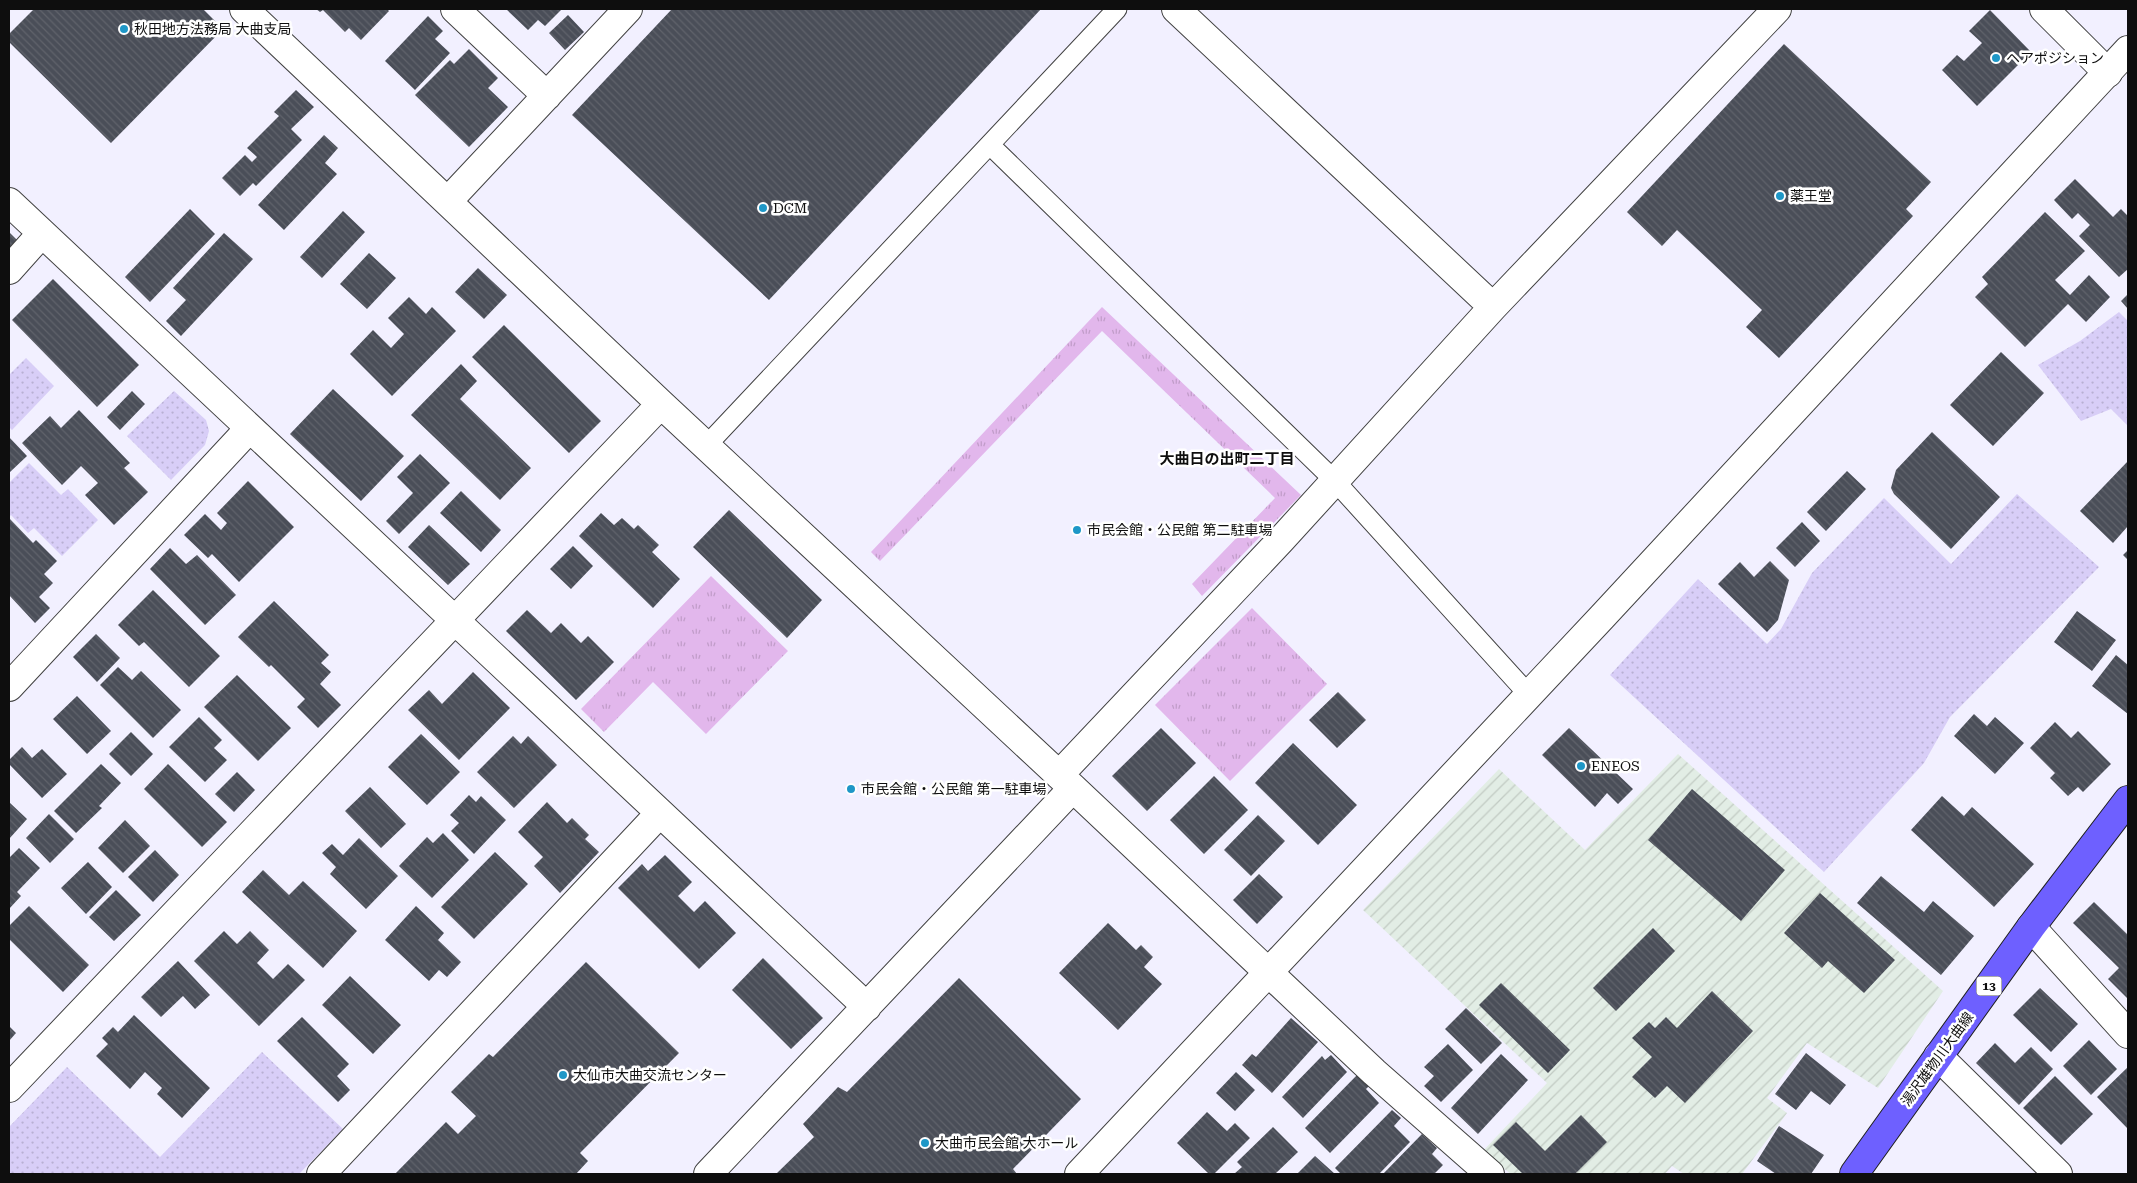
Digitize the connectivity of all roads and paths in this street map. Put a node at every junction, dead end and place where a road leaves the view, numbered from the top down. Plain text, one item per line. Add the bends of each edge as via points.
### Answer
1 (244, 9) edge
2 (455, 9) edge
3 (628, 9) edge
4 (1117, 9) edge
5 (1176, 9) edge
6 (1777, 9) edge
7 (2044, 9) edge
8 (2121, 62) edge
9 (547, 96) junction
10 (990, 145) junction
11 (448, 201) junction
12 (9, 202) edge
13 (42, 233) junction
14 (9, 270) edge
15 (1493, 307) junction
16 (661, 404) junction
17 (249, 429) junction
18 (706, 446) junction
19 (1335, 481) junction
20 (453, 620) junction
21 (9, 687) edge
22 (1529, 695) junction
23 (1066, 781) junction
24 (2128, 800) edge
25 (660, 813) junction
26 (2031, 927) junction
27 (1270, 973) junction
28 (867, 1007) junction
29 (2128, 1034) edge
30 (1938, 1056) junction
31 (9, 1088) edge
32 (321, 1174) edge
33 (708, 1174) edge
34 (1079, 1174) edge
35 (1490, 1174) edge
36 (1854, 1174) edge
37 (2058, 1174) edge

1 - 11 street
2 - 9 street
3 - 9 street
4 - 10 lane
5 - 15 street
6 - 15 street
7 - 8 street
8 - 22 street
9 - 11 street
10 - 18 lane
10 - 19 lane
11 - 16 street
12 - 13 street
13 - 14 street
13 - 17 street
15 - 19 street
16 - 18 street
16 - 20 street
17 - 20 street
17 - 21 street
18 - 23 street
19 - 22 lane
19 - 23 street
20 - 25 street
20 - 31 street
22 - 27 street
23 - 27 street
23 - 28 street
24 - 26 main road, 湯沢雄物川大曲線 / 13
25 - 28 street
25 - 32 street
26 - 29 street
26 - 30 main road, 湯沢雄物川大曲線 / 13
27 - 34 street
27 - 35 street via 1374,1072
28 - 33 street
30 - 36 main road, 湯沢雄物川大曲線 / 13
30 - 37 street

